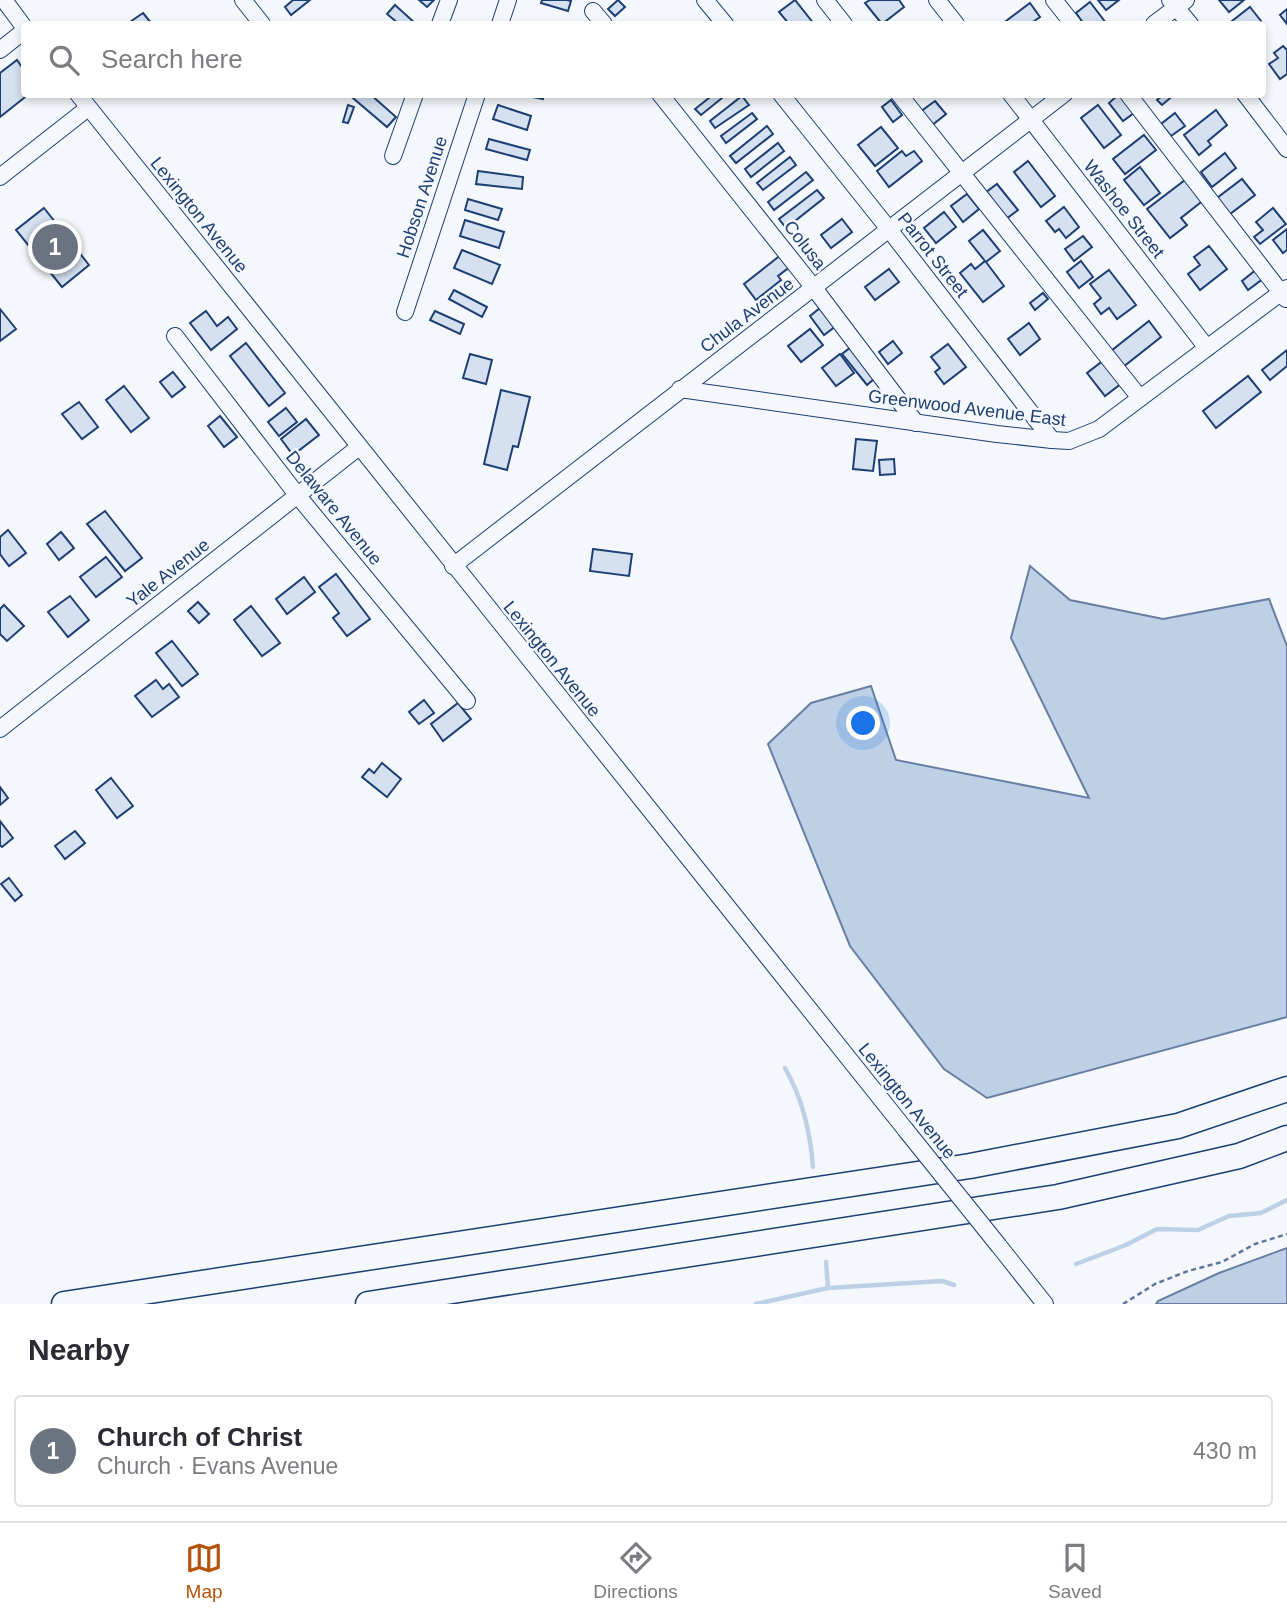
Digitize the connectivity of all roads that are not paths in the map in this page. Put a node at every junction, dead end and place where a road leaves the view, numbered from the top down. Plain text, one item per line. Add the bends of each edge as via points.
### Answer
1 (4, 0) edge
2 (243, 0) edge
3 (449, 0) edge
4 (508, 0) edge
5 (705, 0) edge
6 (825, 0) edge
7 (937, 0) edge
8 (1054, 0) edge
9 (1178, 3) edge
10 (593, 11) dead end
11 (260, 21) edge
12 (441, 21) edge
13 (501, 21) edge
14 (601, 21) edge
15 (722, 21) edge
16 (842, 21) edge
17 (954, 21) edge
18 (1071, 21) edge
19 (1157, 21) edge
20 (1188, 21) edge
21 (21, 25) edge
22 (21, 32) edge
23 (0, 50) edge
24 (81, 98) edge
25 (414, 98) edge
26 (476, 98) edge
27 (663, 98) edge
28 (784, 98) edge
29 (902, 98) edge
30 (1014, 98) edge
31 (1059, 98) edge
32 (1131, 98) edge
33 (1248, 98) edge
34 (88, 108) junction
35 (1031, 120) junction
36 (1287, 149) edge
37 (393, 156) dead end
38 (960, 173) junction
39 (0, 177) edge
40 (888, 228) junction
41 (814, 288) junction
42 (1285, 294) edge
43 (405, 312) dead end
44 (175, 336) dead end
45 (1207, 348) junction
46 (680, 389) junction
47 (1140, 398) junction
48 (916, 423) junction
49 (1052, 440) junction
50 (359, 447) junction
51 (299, 496) junction
52 (453, 566) junction
53 (467, 701) dead end
54 (0, 729) edge
55 (1287, 1089) edge
56 (1287, 1138) edge
57 (64, 1304) edge
58 (368, 1304) edge
59 (1045, 1304) edge

1 - 21 street
2 - 11 street
3 - 12 street
4 - 13 street
5 - 15 street
6 - 16 street
7 - 17 street
8 - 18 street
9 - 19 street
9 - 20 street
10 - 14 street
22 - 23 street
24 - 34 street, Lexington Avenue
25 - 37 street
26 - 43 street, Hobson Avenue
27 - 41 street, Colusa
28 - 40 street, Parrot Street
29 - 38 street
30 - 35 street, Washoe Street
31 - 35 street, Chula Avenue
32 - 42 street
33 - 36 street
34 - 39 street
34 - 50 street, Lexington Avenue
35 - 38 street, Chula Avenue
35 - 45 street, Washoe Street
38 - 40 street, Chula Avenue
38 - 47 street
40 - 41 street, Chula Avenue
40 - 49 street, Parrot Street
41 - 46 street, Chula Avenue
41 - 48 street, Colusa
42 - 45 street, Greenwood Avenue East
44 - 51 street, Delaware Avenue
45 - 47 street, Greenwood Avenue East
46 - 48 street, Greenwood Avenue East
46 - 52 street, Chula Avenue
47 - 49 street, Greenwood Avenue East via 1098,429 1069,441
48 - 49 street, Greenwood Avenue East
50 - 51 street, Yale Avenue
50 - 52 street, Lexington Avenue
51 - 53 street, Delaware Avenue
51 - 54 street, Yale Avenue
52 - 59 street, Lexington Avenue, bridge
55 - 57 highway via 1178,1126 970,1166
56 - 58 highway via 1239,1156 1058,1197

